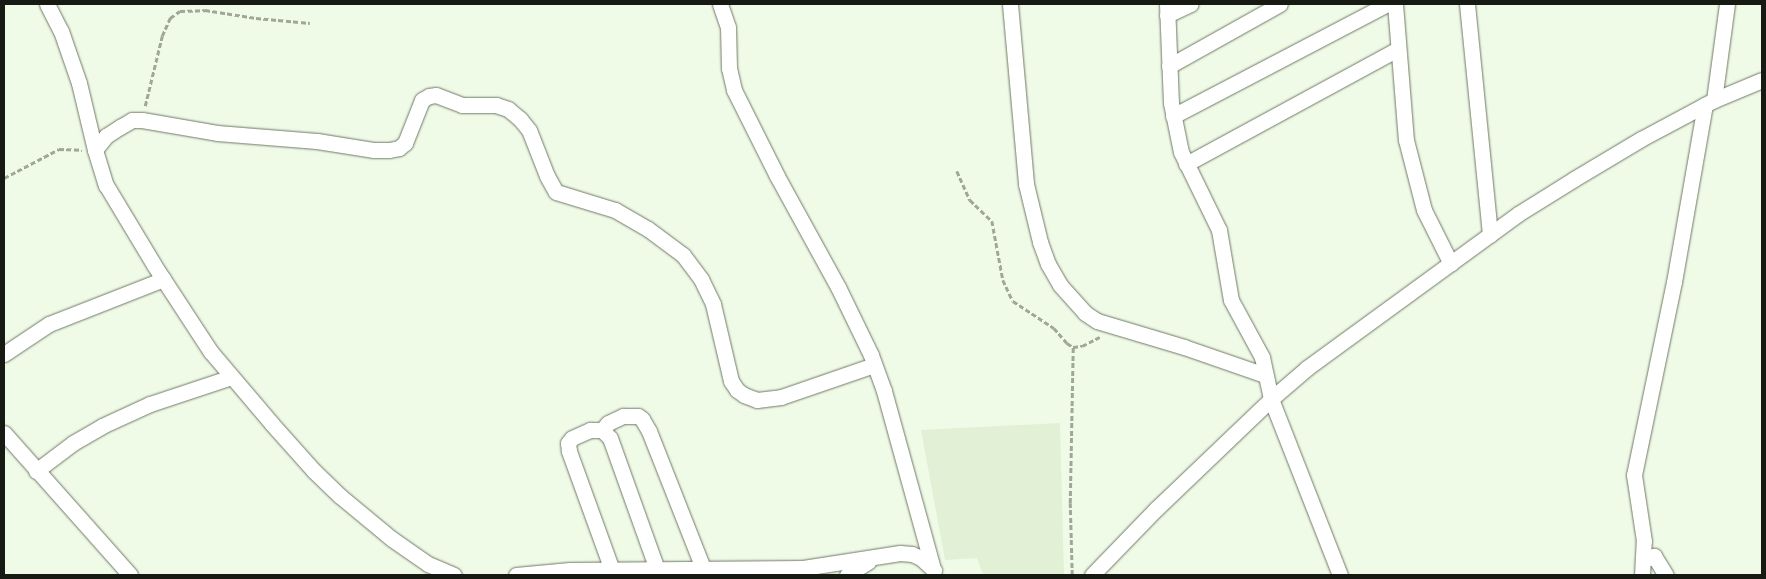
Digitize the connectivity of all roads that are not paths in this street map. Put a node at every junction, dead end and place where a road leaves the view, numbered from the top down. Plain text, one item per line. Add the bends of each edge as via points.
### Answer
1 (47, 4) edge
2 (720, 4) edge
3 (1010, 4) edge
4 (1191, 4) edge
5 (1280, 4) edge
6 (1387, 4) edge
7 (1395, 4) edge
8 (1467, 4) edge
9 (1727, 4) edge
10 (1167, 9) edge
11 (1398, 49) junction
12 (1169, 66) junction
13 (1762, 80) edge
14 (1710, 102) junction
15 (1173, 116) junction
16 (96, 153) junction
17 (1186, 164) junction
18 (1490, 235) junction
19 (1451, 264) junction
20 (164, 279) junction
21 (4, 354) edge
22 (874, 364) junction
23 (1265, 375) junction
24 (231, 376) junction
25 (1271, 399) junction
26 (602, 430) junction
27 (4, 433) edge
28 (36, 471) junction
29 (874, 558) junction
30 (1643, 560) junction
31 (703, 568) junction
32 (657, 569) junction
33 (612, 570) junction
34 (937, 572) edge
35 (130, 575) edge
36 (454, 575) edge
37 (523, 575) edge
38 (847, 575) edge
39 (1092, 575) edge
40 (1340, 575) edge
41 (1642, 575) edge
42 (1666, 575) edge

1 - 16 street via 61,31 78,82
2 - 22 street via 728,26 730,77 741,107 838,287
3 - 23 street via 1026,184 1033,220 1048,264 1060,285 1085,313 1097,321
4 - 10 street
5 - 12 street
6 - 15 street
7 - 11 street
8 - 18 street
9 - 14 street
10 - 12 street
11 - 17 street
11 - 19 street via 1406,140 1415,181 1424,210
12 - 15 street
13 - 14 street
14 - 18 street via 1582,174
14 - 30 street via 1634,475 1643,533
15 - 17 street
16 - 20 street via 106,185
16 - 22 street via 106,136 132,120 217,133 317,140 389,150 405,143 422,100 429,96 462,105 496,105 508,109 528,130 556,192 615,210 683,255 701,279 713,304 731,381 744,396 757,400 782,397
17 - 23 street via 1219,230 1231,300 1262,357
18 - 19 street
19 - 25 street via 1307,368
20 - 21 street via 49,324
20 - 24 street via 211,352
22 - 34 street
23 - 25 street
24 - 28 street via 150,404 102,426
24 - 36 street via 314,471 347,502 428,564
25 - 39 street
25 - 40 street
26 - 31 street via 623,416 642,419
26 - 32 street via 610,438
26 - 33 street via 575,435 568,443
27 - 28 street
28 - 35 street
29 - 31 street via 803,568
29 - 34 street via 912,554
29 - 38 street
30 - 41 street
30 - 42 street via 1654,556
31 - 32 street
32 - 33 street
33 - 37 street

